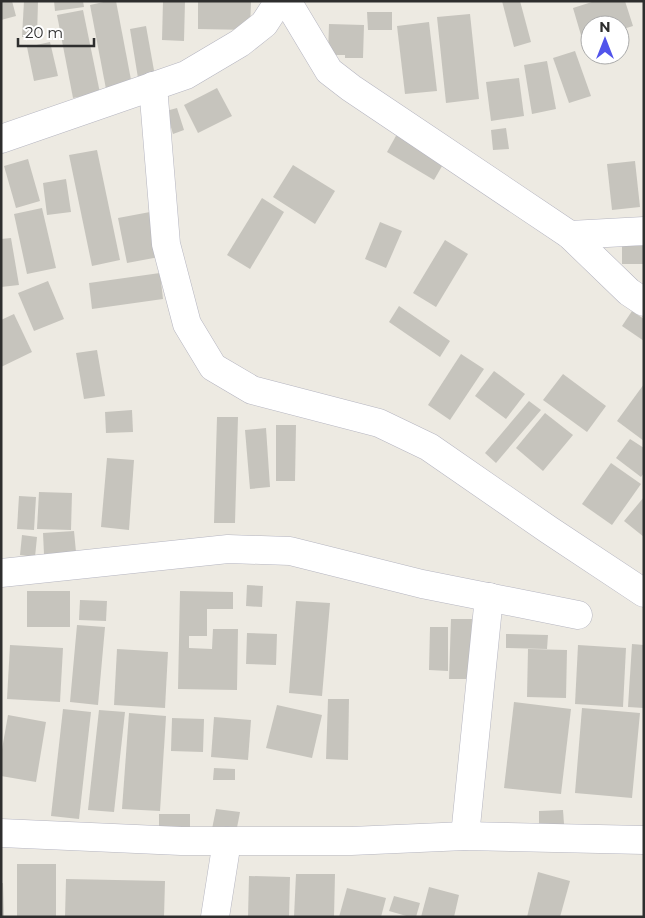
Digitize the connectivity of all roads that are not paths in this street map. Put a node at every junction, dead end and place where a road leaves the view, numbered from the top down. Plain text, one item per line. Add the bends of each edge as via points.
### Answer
1 (279, 1) edge
2 (287, 1) edge
3 (153, 86) junction
4 (1, 139) edge
5 (644, 231) edge
6 (570, 235) junction
7 (644, 302) edge
8 (1, 573) edge
9 (644, 593) edge
10 (489, 597) junction
11 (578, 615) dead end
12 (1, 833) edge
13 (466, 836) junction
14 (227, 840) junction
15 (644, 840) edge
16 (215, 917) edge

1 - 3 street via 264,24 240,43 186,75
2 - 6 street via 329,71
3 - 4 street
3 - 9 street via 166,244 187,324 213,367 252,390 379,423 429,447
5 - 6 street
6 - 7 street via 629,292
8 - 10 street via 228,549 290,551
10 - 11 street
10 - 13 street
12 - 14 street
13 - 14 street
13 - 15 street
14 - 16 street

